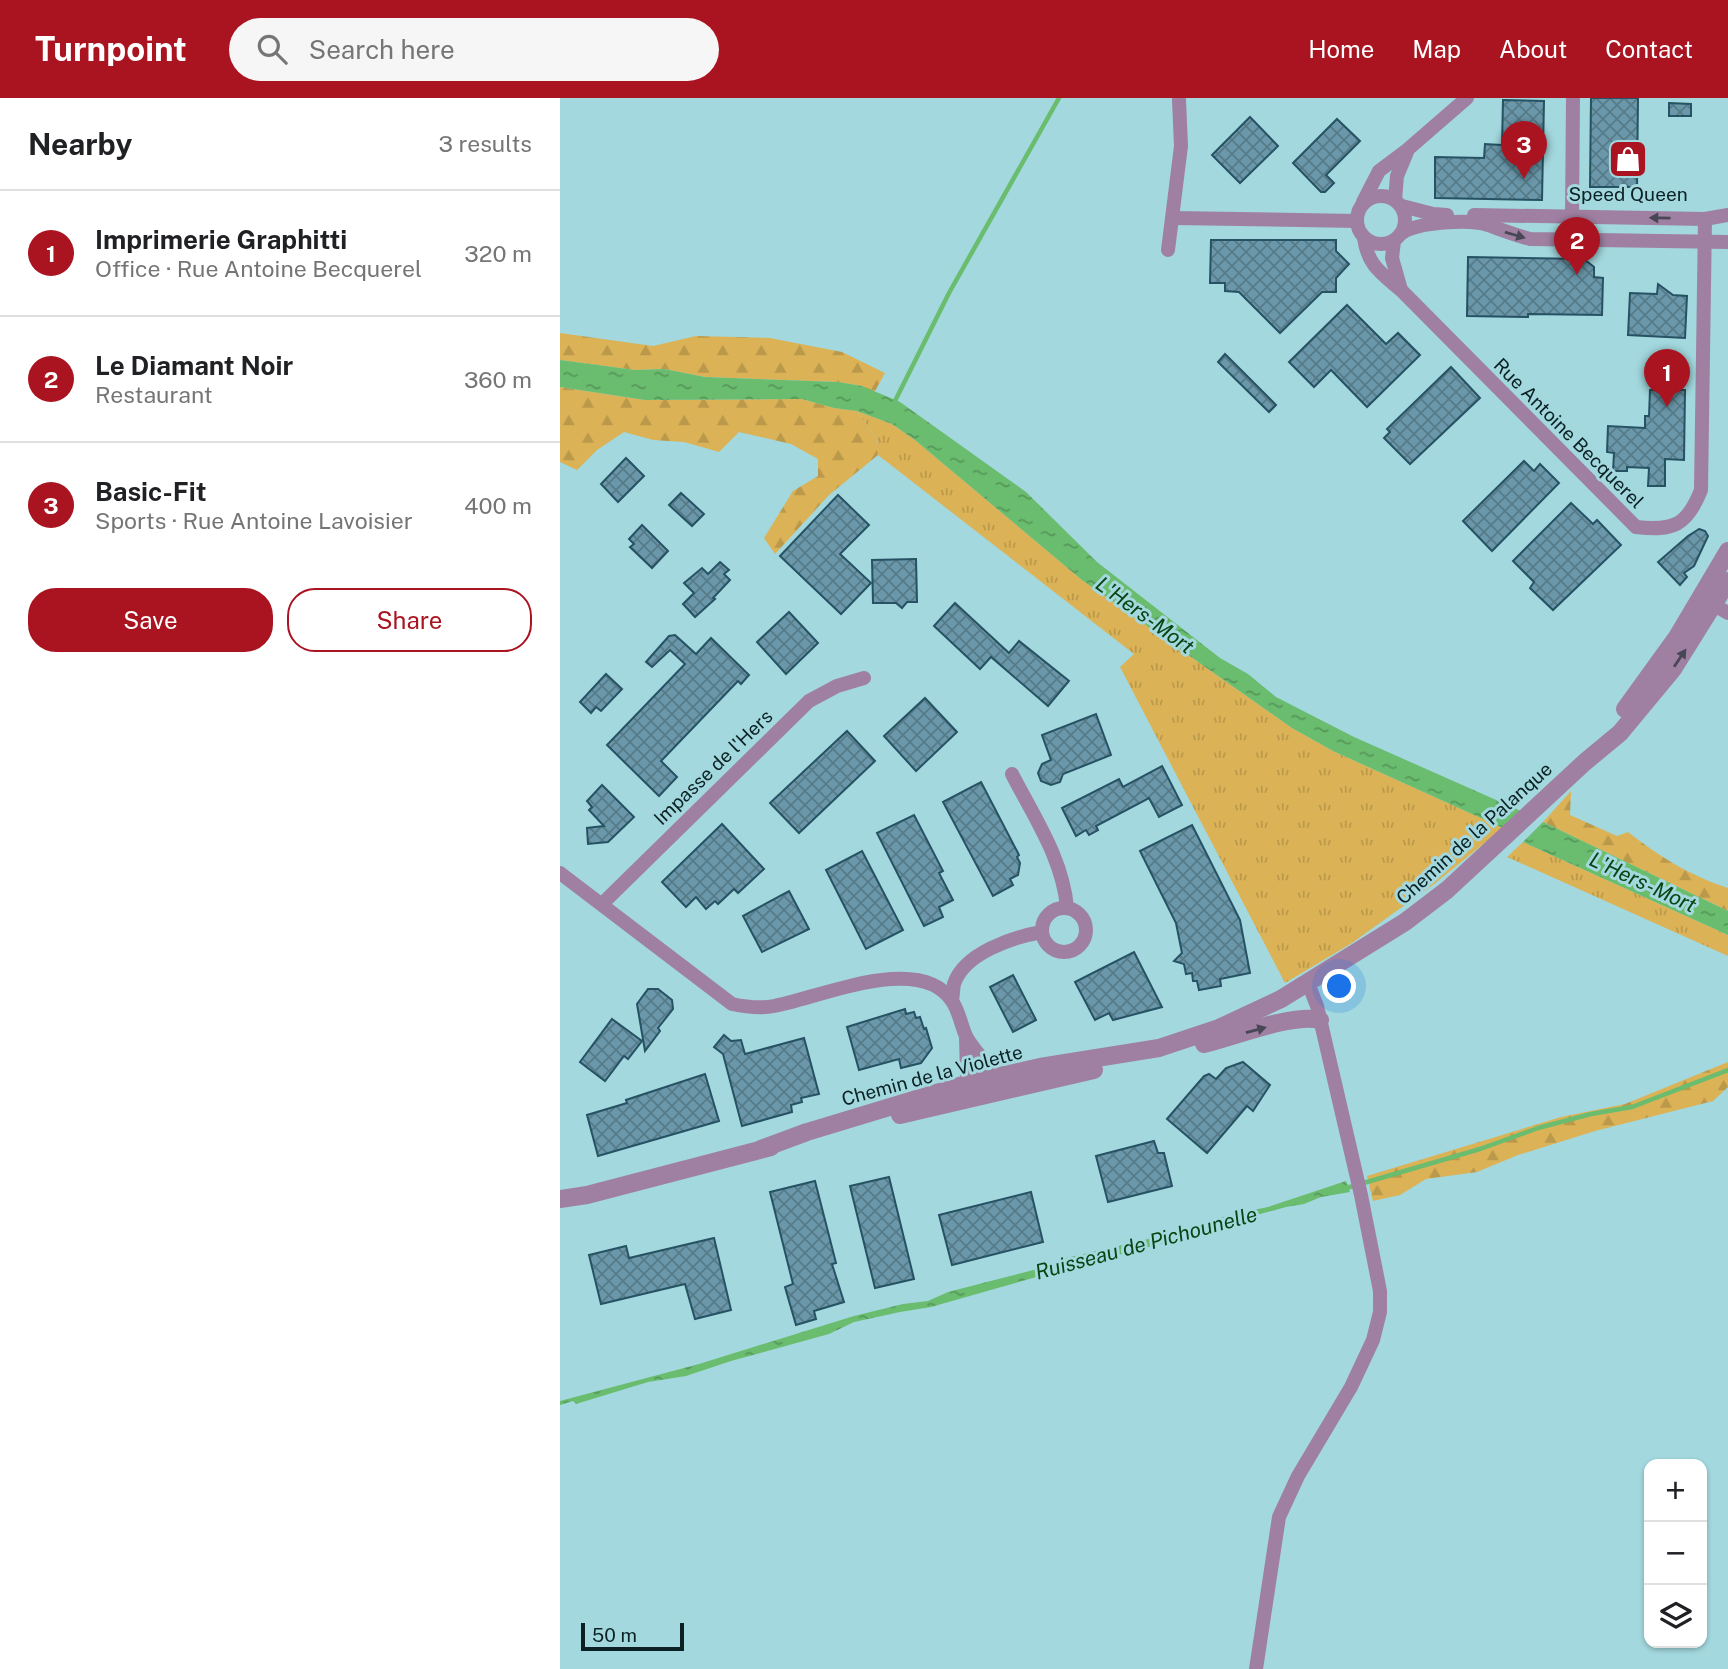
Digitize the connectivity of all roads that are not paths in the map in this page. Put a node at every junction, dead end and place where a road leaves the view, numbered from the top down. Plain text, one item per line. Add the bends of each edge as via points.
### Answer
1 (1468, 98) edge
2 (1573, 98) edge
3 (1179, 100) dead end
4 (1407, 150) junction
5 (1399, 203) junction
6 (1363, 204) junction
7 (1728, 215) edge
8 (1572, 217) junction
9 (1173, 218) junction
10 (1705, 219) junction
11 (1357, 221) junction
12 (1398, 237) junction
13 (1364, 238) junction
14 (1705, 242) junction
15 (1728, 242) edge
16 (1168, 250) dead end
17 (1402, 291) junction
18 (1728, 551) edge
19 (1721, 594) edge
20 (864, 678) dead end
21 (1012, 775) dead end
22 (560, 873) edge
23 (602, 904) junction
24 (1067, 908) junction
25 (1042, 932) junction
26 (1308, 983) junction
27 (1281, 999) joint
28 (952, 1000) junction
29 (1320, 1020) junction
30 (966, 1037) junction
31 (1159, 1048) junction
32 (1143, 1058) junction
33 (993, 1077) junction
34 (968, 1083) junction
35 (983, 1096) junction
36 (761, 1149) junction
37 (560, 1199) edge
38 (1256, 1669) edge

1 - 4 street
2 - 8 street
3 - 9 street via 1181,146
4 - 5 street via 1397,176
4 - 6 street via 1379,171
5 - 6 street via 1384,195
5 - 8 street via 1433,214
5 - 12 street via 1406,220
6 - 11 street
7 - 10 street
10 -> 8 street
9 - 11 street
9 - 16 street
10 - 14 street, Rue Antoine Becquerel
11 - 13 street
12 - 13 street via 1384,244
12 -> 14 street via 1412,226 1433,223 1485,224 1530,239
12 - 17 street, Rue Antoine Becquerel via 1392,258
13 - 17 street, Rue Antoine Becquerel via 1366,254 1375,268
14 - 15 street
14 - 17 street, Rue Antoine Becquerel via 1701,490 1693,510 1679,523 1660,530 1636,527
18 - 19 street, Chemin de la Palanque
19 - 26 street, Chemin de la Palanque via 1654,670 1585,762 1405,922
20 - 23 street, Impasse de l'Hers via 809,701
21 - 24 street via 1055,857
22 - 23 street
23 - 28 street via 732,1004 773,1007 885,979 908,978 922,980
24 - 25 street via 1052,911
24 - 25 street via 1083,919 1086,929 1079,946 1061,952 1051,948
25 - 28 street via 1016,937 971,960 954,984
26 - 27 street, Chemin de la Palanque
26 - 29 street
27 - 31 street, Chemin de la Violette via 1219,1028
28 - 30 street
32 -> 29 street, Chemin de la Violette via 1289,1021
29 - 38 street via 1362,1195 1380,1312 1373,1340 1351,1387 1279,1517
30 - 33 street
30 - 34 street
31 - 32 street, Chemin de la Violette
31 - 33 street, Chemin de la Violette
32 - 35 street, Chemin de la Violette
33 - 34 street, Chemin de la Violette
33 - 35 street
34 - 35 street
34 - 36 street, Chemin de la Violette
35 - 36 street, Chemin de la Violette
36 - 37 street, Chemin de la Violette

